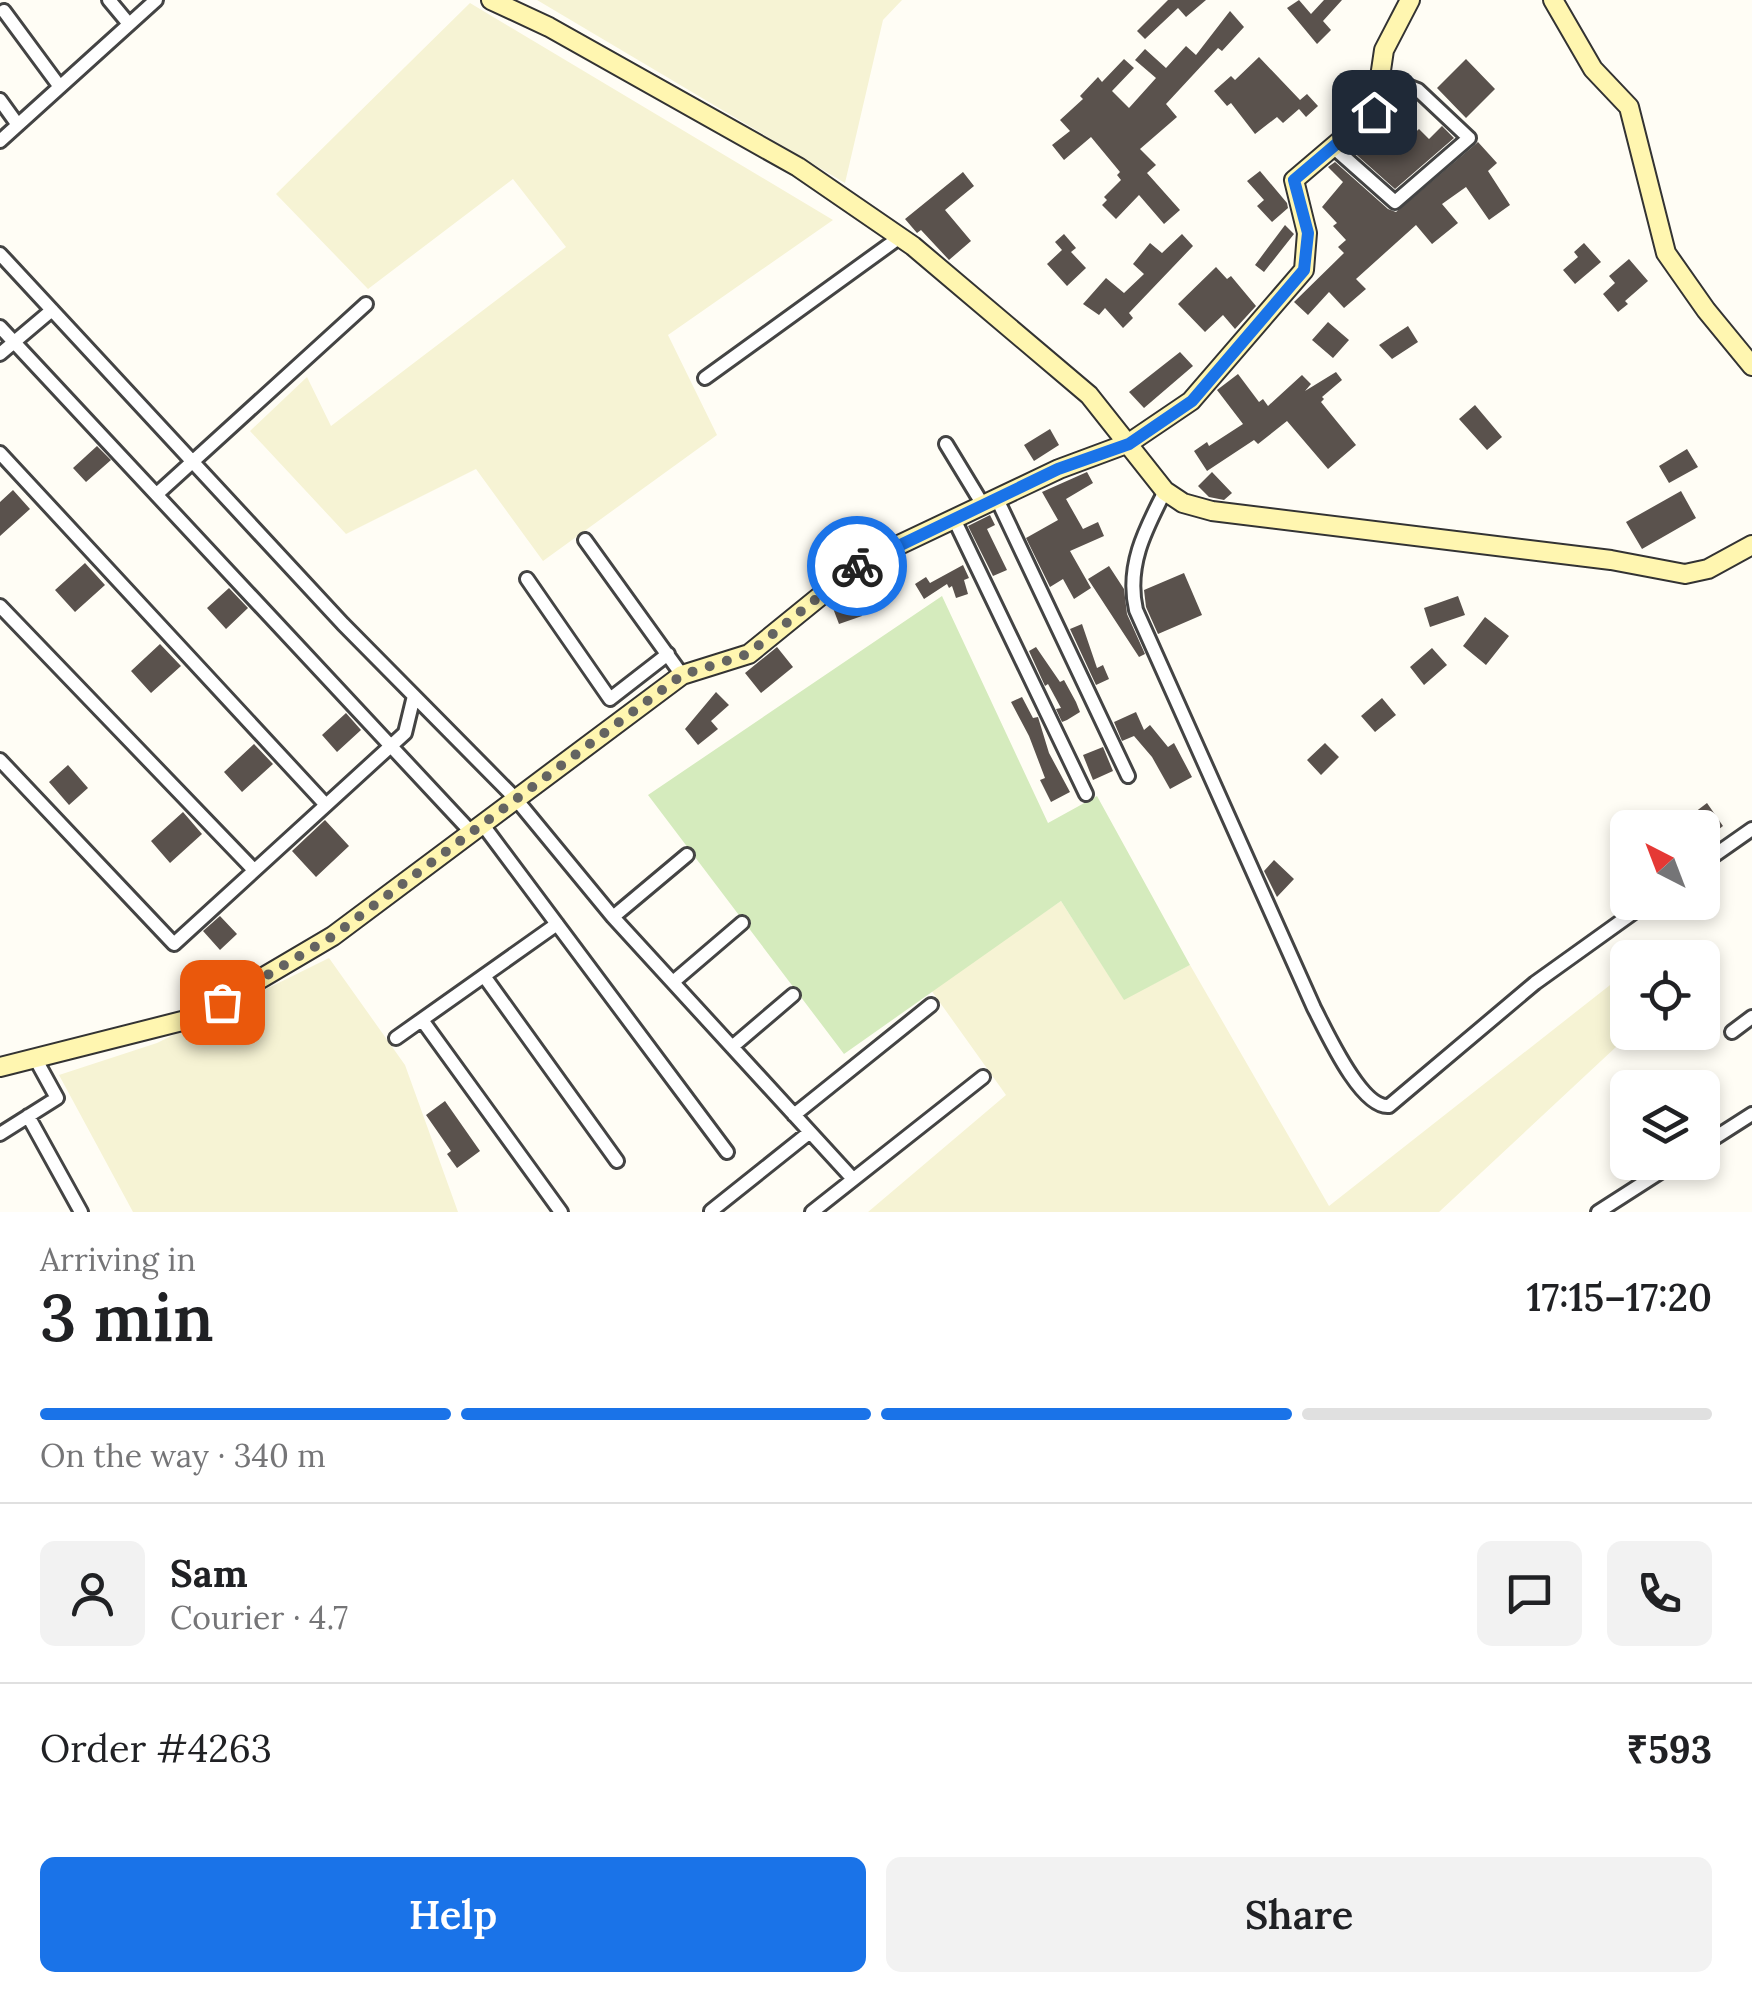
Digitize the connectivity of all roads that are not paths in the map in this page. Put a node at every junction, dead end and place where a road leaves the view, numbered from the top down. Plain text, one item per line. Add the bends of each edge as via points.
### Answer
1 (109, 0) edge
2 (156, 0) edge
3 (491, 0) edge
4 (1410, 0) edge
5 (1553, 0) edge
6 (4, 11) dead end
7 (129, 24) junction
8 (1380, 75) junction
9 (60, 87) junction
10 (0, 100) edge
11 (18, 125) junction
12 (0, 141) edge
13 (1333, 146) junction
14 (900, 237) junction
15 (0, 254) edge
16 (366, 304) dead end
17 (52, 310) junction
18 (0, 327) edge
19 (14, 341) junction
20 (0, 354) edge
21 (1752, 366) edge
22 (705, 378) dead end
23 (946, 444) dead end
24 (1129, 444) junction
25 (0, 453) edge
26 (192, 462) junction
27 (1165, 492) junction
28 (157, 494) junction
29 (990, 502) junction
30 (954, 519) junction
31 (585, 540) dead end
32 (1752, 545) edge
33 (526, 579) dead end
34 (0, 606) edge
35 (668, 654) junction
36 (682, 675) junction
37 (414, 696) junction
38 (392, 745) junction
39 (0, 760) edge
40 (1128, 776) dead end
41 (1086, 794) dead end
42 (514, 798) junction
43 (326, 805) junction
44 (478, 829) junction
45 (1752, 829) edge
46 (1720, 851) edge
47 (687, 855) dead end
48 (254, 870) junction
49 (613, 917) junction
50 (1623, 920) edge
51 (742, 923) dead end
52 (557, 924) junction
53 (484, 976) junction
54 (672, 982) junction
55 (794, 995) dead end
56 (931, 1005) dead end
57 (1752, 1017) edge
58 (422, 1020) junction
59 (1732, 1032) dead end
60 (396, 1038) dead end
61 (732, 1047) junction
62 (35, 1058) junction
63 (0, 1067) edge
64 (983, 1077) dead end
65 (794, 1114) junction
66 (1752, 1114) edge
67 (28, 1116) junction
68 (810, 1132) junction
69 (0, 1134) edge
70 (1720, 1134) edge
71 (727, 1152) dead end
72 (617, 1162) dead end
73 (853, 1179) junction
74 (1648, 1180) edge
75 (711, 1211) edge
76 (81, 1212) edge
77 (561, 1212) edge
78 (812, 1212) edge
79 (1598, 1212) edge

1 - 7 street
2 - 7 street
3 - 14 street via 798,167
4 - 8 street via 1384,50
5 - 21 street via 1594,69 1629,106 1666,253
6 - 9 street
7 - 9 street
8 - 13 street via 1374,112
8 - 13 street via 1418,90 1469,138 1396,202
9 - 11 street
10 - 11 street
11 - 12 street
13 - 24 street via 1294,180 1308,233 1304,270 1192,401
14 - 22 street
14 - 24 street via 1089,395
15 - 17 street
16 - 26 street
17 - 19 street
17 - 26 street
18 - 19 street
19 - 20 street
19 - 28 street
23 - 29 street
24 - 27 street
24 - 29 street
25 - 43 street
26 - 28 street
26 - 37 street
27 - 32 street via 1212,511 1685,574
27 - 50 street via 1132,571 1136,610 1294,967 1336,1050 1375,1104 1389,1106 1535,983
28 - 38 street
29 - 30 street
29 - 40 street
30 - 36 street via 860,563 748,654
30 - 41 street
31 - 35 street
33 - 35 street via 610,699
34 - 48 street
35 - 36 street
36 - 42 street
37 - 38 street via 405,733
37 - 42 street
38 - 43 street
38 - 44 street
39 - 48 street via 174,944
42 - 44 street
42 - 49 street
43 - 48 street
44 - 52 street
44 - 62 street via 333,936 194,1018
45 - 46 street
47 - 49 street
49 - 54 street
51 - 54 street
52 - 53 street
52 - 71 street
53 - 58 street
53 - 72 street
54 - 61 street
55 - 61 street
56 - 65 street
57 - 59 street
58 - 60 street
58 - 77 street
61 - 65 street
62 - 63 street
62 - 67 street via 57,1098
64 - 73 street
65 - 68 street
66 - 70 street
67 - 69 street
67 - 76 street
68 - 73 street
68 - 75 street
73 - 78 street
74 - 79 street

